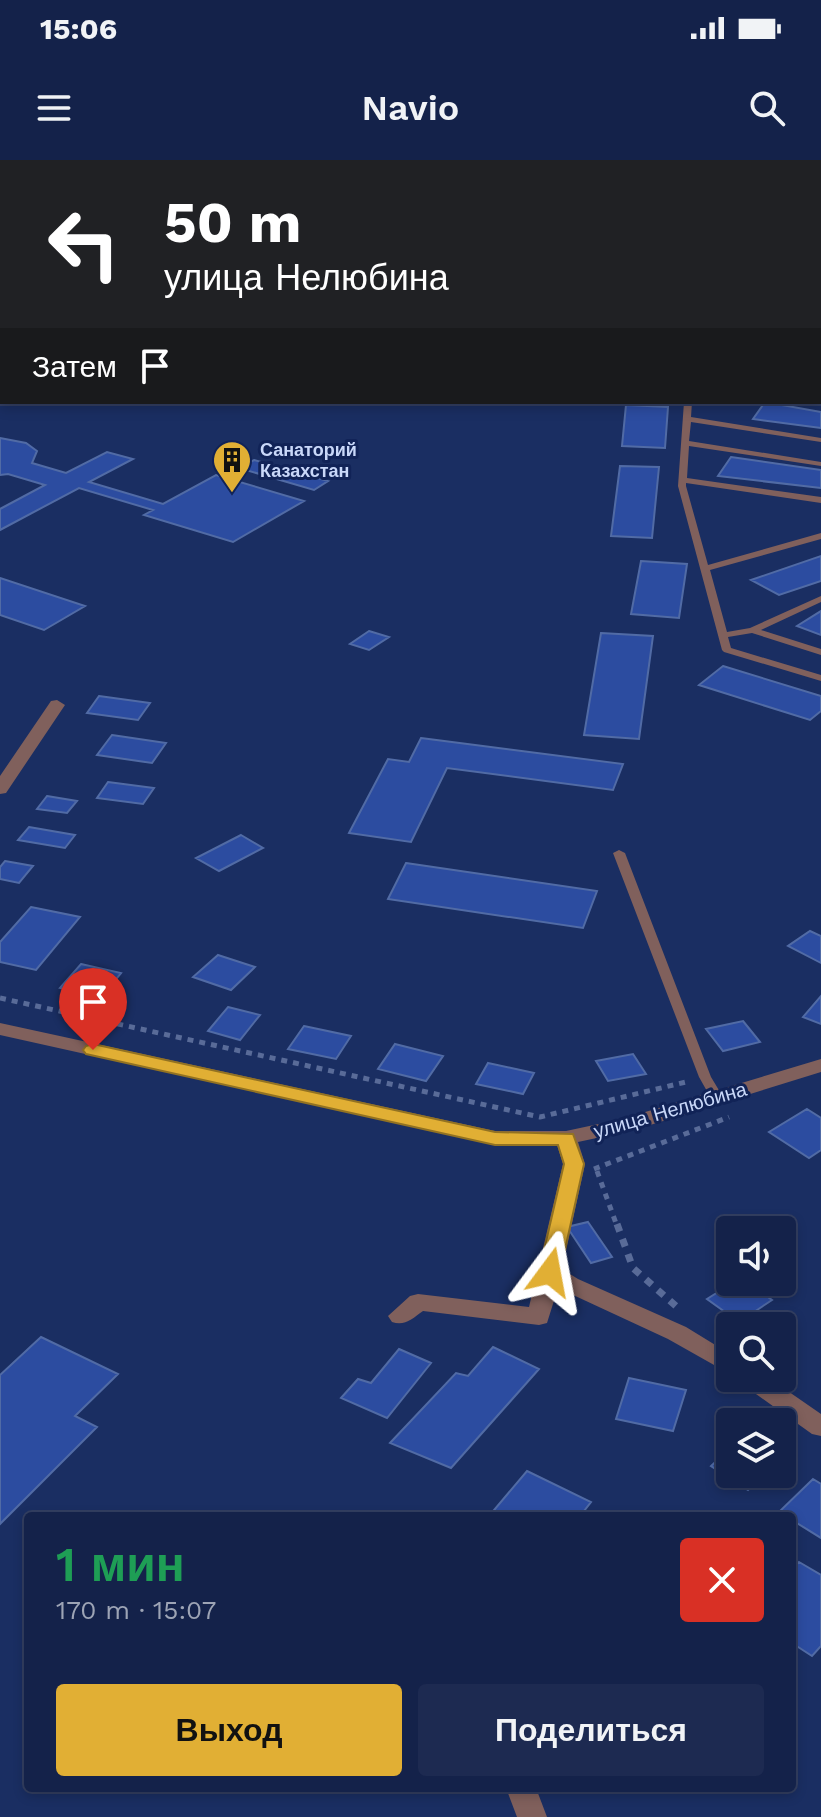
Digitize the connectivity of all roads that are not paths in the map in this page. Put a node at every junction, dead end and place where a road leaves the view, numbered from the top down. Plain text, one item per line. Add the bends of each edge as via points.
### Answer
1 (688, 404) edge
2 (686, 419) junction
3 (821, 440) edge
4 (684, 443) junction
5 (821, 464) edge
6 (682, 480) junction
7 (821, 500) edge
8 (821, 536) edge
9 (705, 569) junction
10 (821, 599) edge
11 (752, 630) junction
12 (723, 635) junction
13 (821, 652) edge
14 (821, 678) edge
15 (57, 705) dead end
16 (0, 789) edge
17 (619, 853) dead end
18 (0, 1029) edge
19 (821, 1065) edge
20 (717, 1097) junction
21 (566, 1138) junction
22 (550, 1272) junction
23 (400, 1316) dead end
24 (716, 1357) edge
25 (771, 1392) edge
26 (821, 1427) edge
27 (523, 1792) edge
28 (532, 1817) edge

1 - 2 lane
2 - 3 lane
2 - 4 lane
4 - 5 lane
4 - 6 lane
6 - 7 lane
6 - 9 lane
8 - 9 lane
9 - 12 lane
10 - 11 lane
11 - 12 lane
11 - 13 lane
12 - 14 lane via 727,650
15 - 16 street
17 - 20 lane
18 - 21 street, улица Нелюбина via 495,1138
19 - 20 street, улица Нелюбина
20 - 21 street, улица Нелюбина
21 - 22 street via 574,1164
22 - 23 street via 539,1317 418,1302
22 - 24 street
25 - 26 street
27 - 28 street

